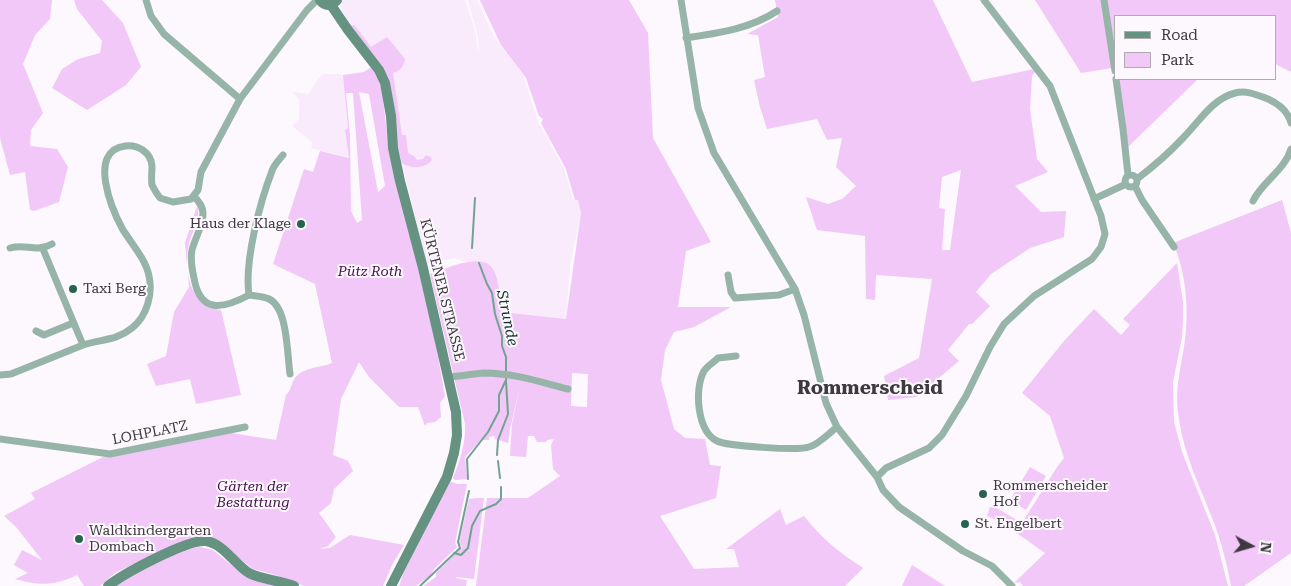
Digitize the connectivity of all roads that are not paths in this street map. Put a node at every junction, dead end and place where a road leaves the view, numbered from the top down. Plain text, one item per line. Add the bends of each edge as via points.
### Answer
1 (146, 0) edge
2 (318, 0) edge
3 (681, 0) edge
4 (984, 0) edge
5 (1104, 0) edge
6 (334, 2) edge
7 (778, 11) dead end
8 (686, 38) junction
9 (1114, 65) edge
10 (1116, 80) edge
11 (240, 99) junction
12 (1291, 123) edge
13 (1291, 149) edge
14 (283, 155) dead end
15 (1128, 175) junction
16 (1136, 182) junction
17 (1126, 184) junction
18 (194, 196) junction
19 (1094, 199) junction
20 (1253, 201) dead end
21 (52, 244) dead end
22 (1174, 247) dead end
23 (10, 248) dead end
24 (43, 249) junction
25 (728, 275) dead end
26 (795, 289) junction
27 (249, 295) junction
28 (73, 322) junction
29 (36, 331) dead end
30 (83, 345) junction
31 (736, 356) dead end
32 (290, 374) dead end
33 (0, 375) edge
34 (449, 377) junction
35 (568, 389) dead end
36 (245, 427) dead end
37 (837, 427) junction
38 (0, 439) edge
39 (877, 477) junction
40 (1009, 584) edge
41 (108, 586) edge
42 (294, 586) edge
43 (391, 586) edge

1 - 11 street via 151,16 164,34
2 - 6 main road via 324,4
2 - 11 street
3 - 8 street
4 - 19 street via 1050,86
5 - 9 street
6 - 34 main road, KÜRTENER STRASSE via 348,30 379,70 385,83 400,181
7 - 8 street via 750,25
8 - 26 street via 698,108 714,153
10 - 15 street
11 - 18 street via 201,172
12 - 16 street via 1288,114 1274,102 1253,93 1235,93 1216,102 1183,139
13 - 20 street via 1289,156
14 - 27 street via 273,169 261,209 248,272
15 - 16 street via 1133,174
15 - 17 street
16 - 17 street via 1131,187
16 - 22 street via 1142,200
17 - 19 street
18 - 27 street via 203,214 192,252 197,292 206,302 222,306
18 - 30 street via 184,202 162,199 153,186 150,159 137,146 120,146 107,156 104,165 107,185 122,228 148,272 149,301 144,314 126,332 109,340
19 - 39 street via 1105,234 1092,259 1034,296 1004,324 966,396 936,442 886,468
21 - 24 street
23 - 24 street
24 - 28 street
25 - 26 street via 735,298 779,294
26 - 37 street via 826,403
27 - 32 street via 268,298 277,306 282,316
28 - 29 street via 44,335
28 - 30 street
30 - 33 street via 11,374
31 - 37 street via 718,358 704,371 700,388 699,414 706,430 717,441 808,448
34 - 35 street via 502,374
34 - 43 main road, KÜRTENER STRASSE via 456,412 454,454 446,478
36 - 38 street, LOHPLATZ via 110,454
37 - 39 street
39 - 40 street via 883,490 899,507 963,551 992,566
41 - 42 main road via 119,577 168,553 207,541 249,572

